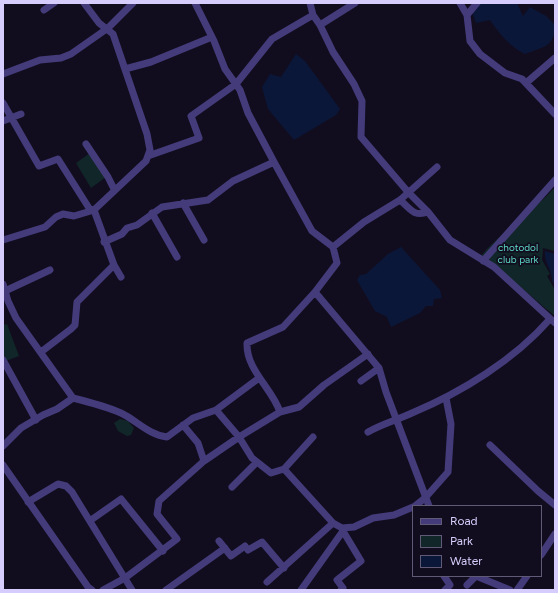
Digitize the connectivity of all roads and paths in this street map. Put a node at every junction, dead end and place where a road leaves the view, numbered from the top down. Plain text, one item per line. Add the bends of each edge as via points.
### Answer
1 (54, 3) edge
2 (84, 3) edge
3 (134, 3) edge
4 (195, 3) edge
5 (310, 3) edge
6 (355, 3) edge
7 (460, 3) edge
8 (477, 3) edge
9 (44, 10) dead end
10 (313, 15) junction
11 (467, 15) junction
12 (320, 25) junction
13 (108, 28) junction
14 (212, 37) junction
15 (555, 58) edge
16 (125, 69) junction
17 (3, 74) edge
18 (526, 83) junction
19 (236, 84) junction
20 (3, 103) edge
21 (21, 114) dead end
22 (555, 114) edge
23 (11, 117) junction
24 (3, 121) edge
25 (86, 144) dead end
26 (148, 156) junction
27 (274, 162) junction
28 (437, 167) dead end
29 (555, 180) edge
30 (114, 189) junction
31 (408, 192) junction
32 (400, 200) junction
33 (183, 203) junction
34 (94, 210) junction
35 (428, 212) junction
36 (152, 213) junction
37 (3, 240) edge
38 (204, 240) dead end
39 (104, 242) junction
40 (333, 247) junction
41 (177, 257) dead end
42 (483, 261) junction
43 (114, 265) junction
44 (50, 270) dead end
45 (121, 277) dead end
46 (4, 287) edge
47 (315, 292) junction
48 (552, 321) edge
49 (41, 352) junction
50 (368, 354) junction
51 (3, 360) edge
52 (379, 368) junction
53 (259, 378) junction
54 (361, 381) dead end
55 (73, 398) junction
56 (446, 398) junction
57 (216, 410) junction
58 (280, 412) junction
59 (397, 419) junction
60 (36, 420) junction
61 (183, 425) junction
62 (368, 432) dead end
63 (239, 437) junction
64 (313, 437) dead end
65 (3, 446) edge
66 (490, 446) dead end
67 (204, 461) junction
68 (257, 462) junction
69 (3, 466) edge
70 (284, 469) junction
71 (232, 487) dead end
72 (425, 498) junction
73 (28, 502) junction
74 (555, 504) edge
75 (415, 505) edge
76 (428, 505) edge
77 (412, 507) edge
78 (91, 520) junction
79 (333, 523) junction
80 (343, 529) junction
81 (555, 534) edge
82 (219, 541) dead end
83 (225, 548) junction
84 (162, 551) junction
85 (542, 554) edge
86 (284, 568) junction
87 (445, 577) edge
88 (475, 577) edge
89 (478, 577) edge
90 (525, 577) edge
91 (125, 578) junction
92 (267, 582) dead end
93 (467, 585) dead end
94 (92, 590) edge
95 (103, 590) edge
96 (132, 590) edge
97 (166, 590) edge
98 (301, 590) edge
99 (342, 590) edge
100 (445, 590) edge
101 (510, 590) edge
102 (517, 590) edge

1 - 9 street
2 - 13 street via 99,23
3 - 13 street
4 - 14 street
5 - 10 street
6 - 12 street
7 - 11 street
8 - 11 street
10 - 12 street
10 - 19 street via 272,40
11 - 18 street via 470,41 480,54 505,73
12 - 31 street via 362,101 361,137
13 - 16 street via 113,34
13 - 17 street via 71,54 61,58 40,60
14 - 16 street via 151,62
14 - 19 street via 225,69
15 - 18 street
16 - 26 street via 147,134 150,150
18 - 22 street
19 - 26 street via 191,116 200,138
19 - 27 street
20 - 23 street
21 - 23 street
23 - 24 street
23 - 34 street via 39,166 58,159 89,208
25 - 30 street
26 - 30 street via 139,168
27 - 33 street via 233,181 208,200
27 - 40 street via 312,231
28 - 31 street
29 - 42 street
30 - 34 street
31 - 32 street
31 - 35 street
32 - 35 street via 415,214
32 - 40 street via 364,222
33 - 36 street via 162,206
33 - 38 street
34 - 37 street via 74,216 63,214 45,227
34 - 39 street
35 - 42 street via 450,240
36 - 39 street via 137,225
36 - 41 street
39 - 43 street
40 - 47 street via 338,263
42 - 48 street via 494,267
43 - 45 street
43 - 49 street via 77,302 74,325 71,329
44 - 46 street
46 - 49 street via 16,318
47 - 50 street
47 - 53 street via 283,327 247,344 247,352
48 - 56 street via 524,346
49 - 55 street
50 - 52 street
50 - 58 street via 324,385 299,407
51 - 60 street
52 - 54 street
52 - 59 street
53 - 57 street
53 - 58 street
55 - 60 street via 57,410
55 - 61 street via 122,413 158,436 167,437
56 - 59 street
56 - 72 street via 451,424 448,472
57 - 61 street via 193,418
57 - 63 street
58 - 63 street
59 - 62 street
59 - 72 street
60 - 65 street via 21,428
61 - 67 street via 198,443
63 - 67 street
63 - 68 street
64 - 70 street
66 - 74 street
67 - 84 street via 159,501 157,514 177,539
68 - 70 street via 271,473
68 - 71 street
69 - 73 street
70 - 79 street
72 - 75 street
72 - 76 street
73 - 78 street via 58,484 66,486
73 - 94 street
77 - 80 street via 394,515 373,518
78 - 84 street via 121,499
78 - 91 street
79 - 80 street
79 - 86 street
80 - 98 street
80 - 99 street via 361,561 337,580
81 - 85 street
82 - 83 street
83 - 86 street via 231,556 244,546 248,550 262,542
83 - 97 street
84 - 91 street
86 - 92 street
87 - 100 street via 450,585
88 - 93 street
89 - 101 street
90 - 102 street
91 - 95 street
91 - 96 street

